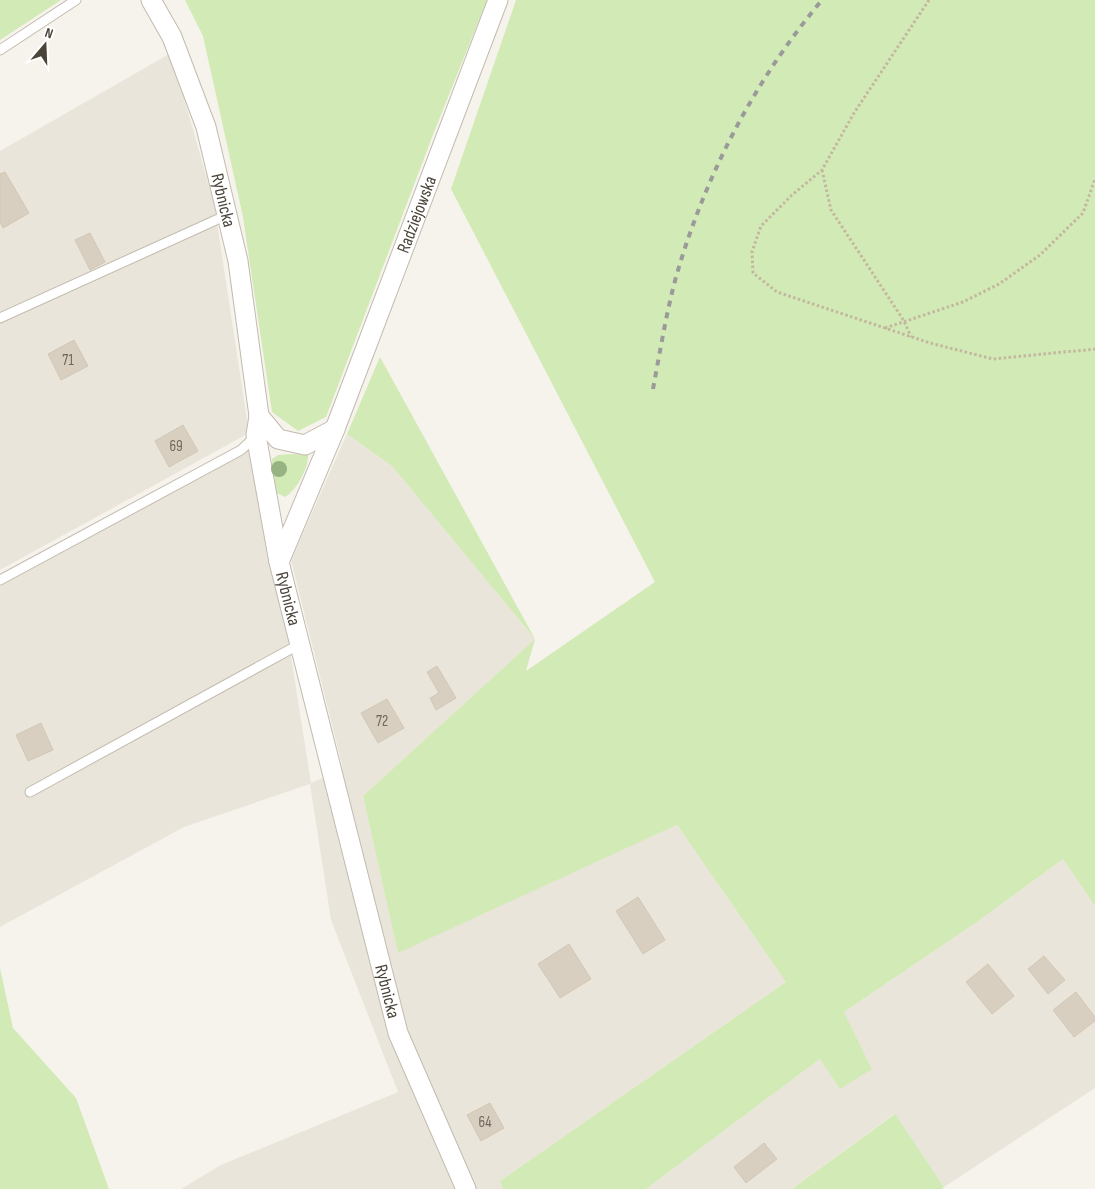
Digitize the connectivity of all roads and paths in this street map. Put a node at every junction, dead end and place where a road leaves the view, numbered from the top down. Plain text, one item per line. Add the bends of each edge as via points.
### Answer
1 (76, 0) edge
2 (151, 0) edge
3 (498, 0) edge
4 (929, 0) edge
5 (0, 50) edge
6 (822, 170) junction
7 (1095, 179) edge
8 (227, 215) junction
9 (0, 318) edge
10 (904, 321) junction
11 (884, 328) junction
12 (911, 337) junction
13 (1095, 349) edge
14 (259, 416) junction
15 (335, 429) junction
16 (256, 436) junction
17 (279, 562) junction
18 (0, 580) edge
19 (300, 644) junction
20 (30, 792) dead end
21 (466, 1189) edge

1 - 5 lane
2 - 8 street, Rybnicka via 172,37 206,127
3 - 15 street, Radziejowska
4 - 6 path via 854,113
6 - 10 path via 831,210
6 - 11 path via 761,226 752,252 753,273 777,292
7 - 10 path via 1083,213 1040,254 999,284 963,302
8 - 9 lane
8 - 14 street, Rybnicka via 238,261
10 - 11 path
10 - 12 path
11 - 12 path
12 - 13 path via 993,359
14 - 15 street via 278,440 305,445
14 - 16 street, Rybnicka
15 - 17 street, Radziejowska
16 - 17 street, Rybnicka
16 - 18 lane via 241,450
17 - 19 street, Rybnicka
19 - 20 lane
19 - 21 street, Rybnicka via 398,1033

